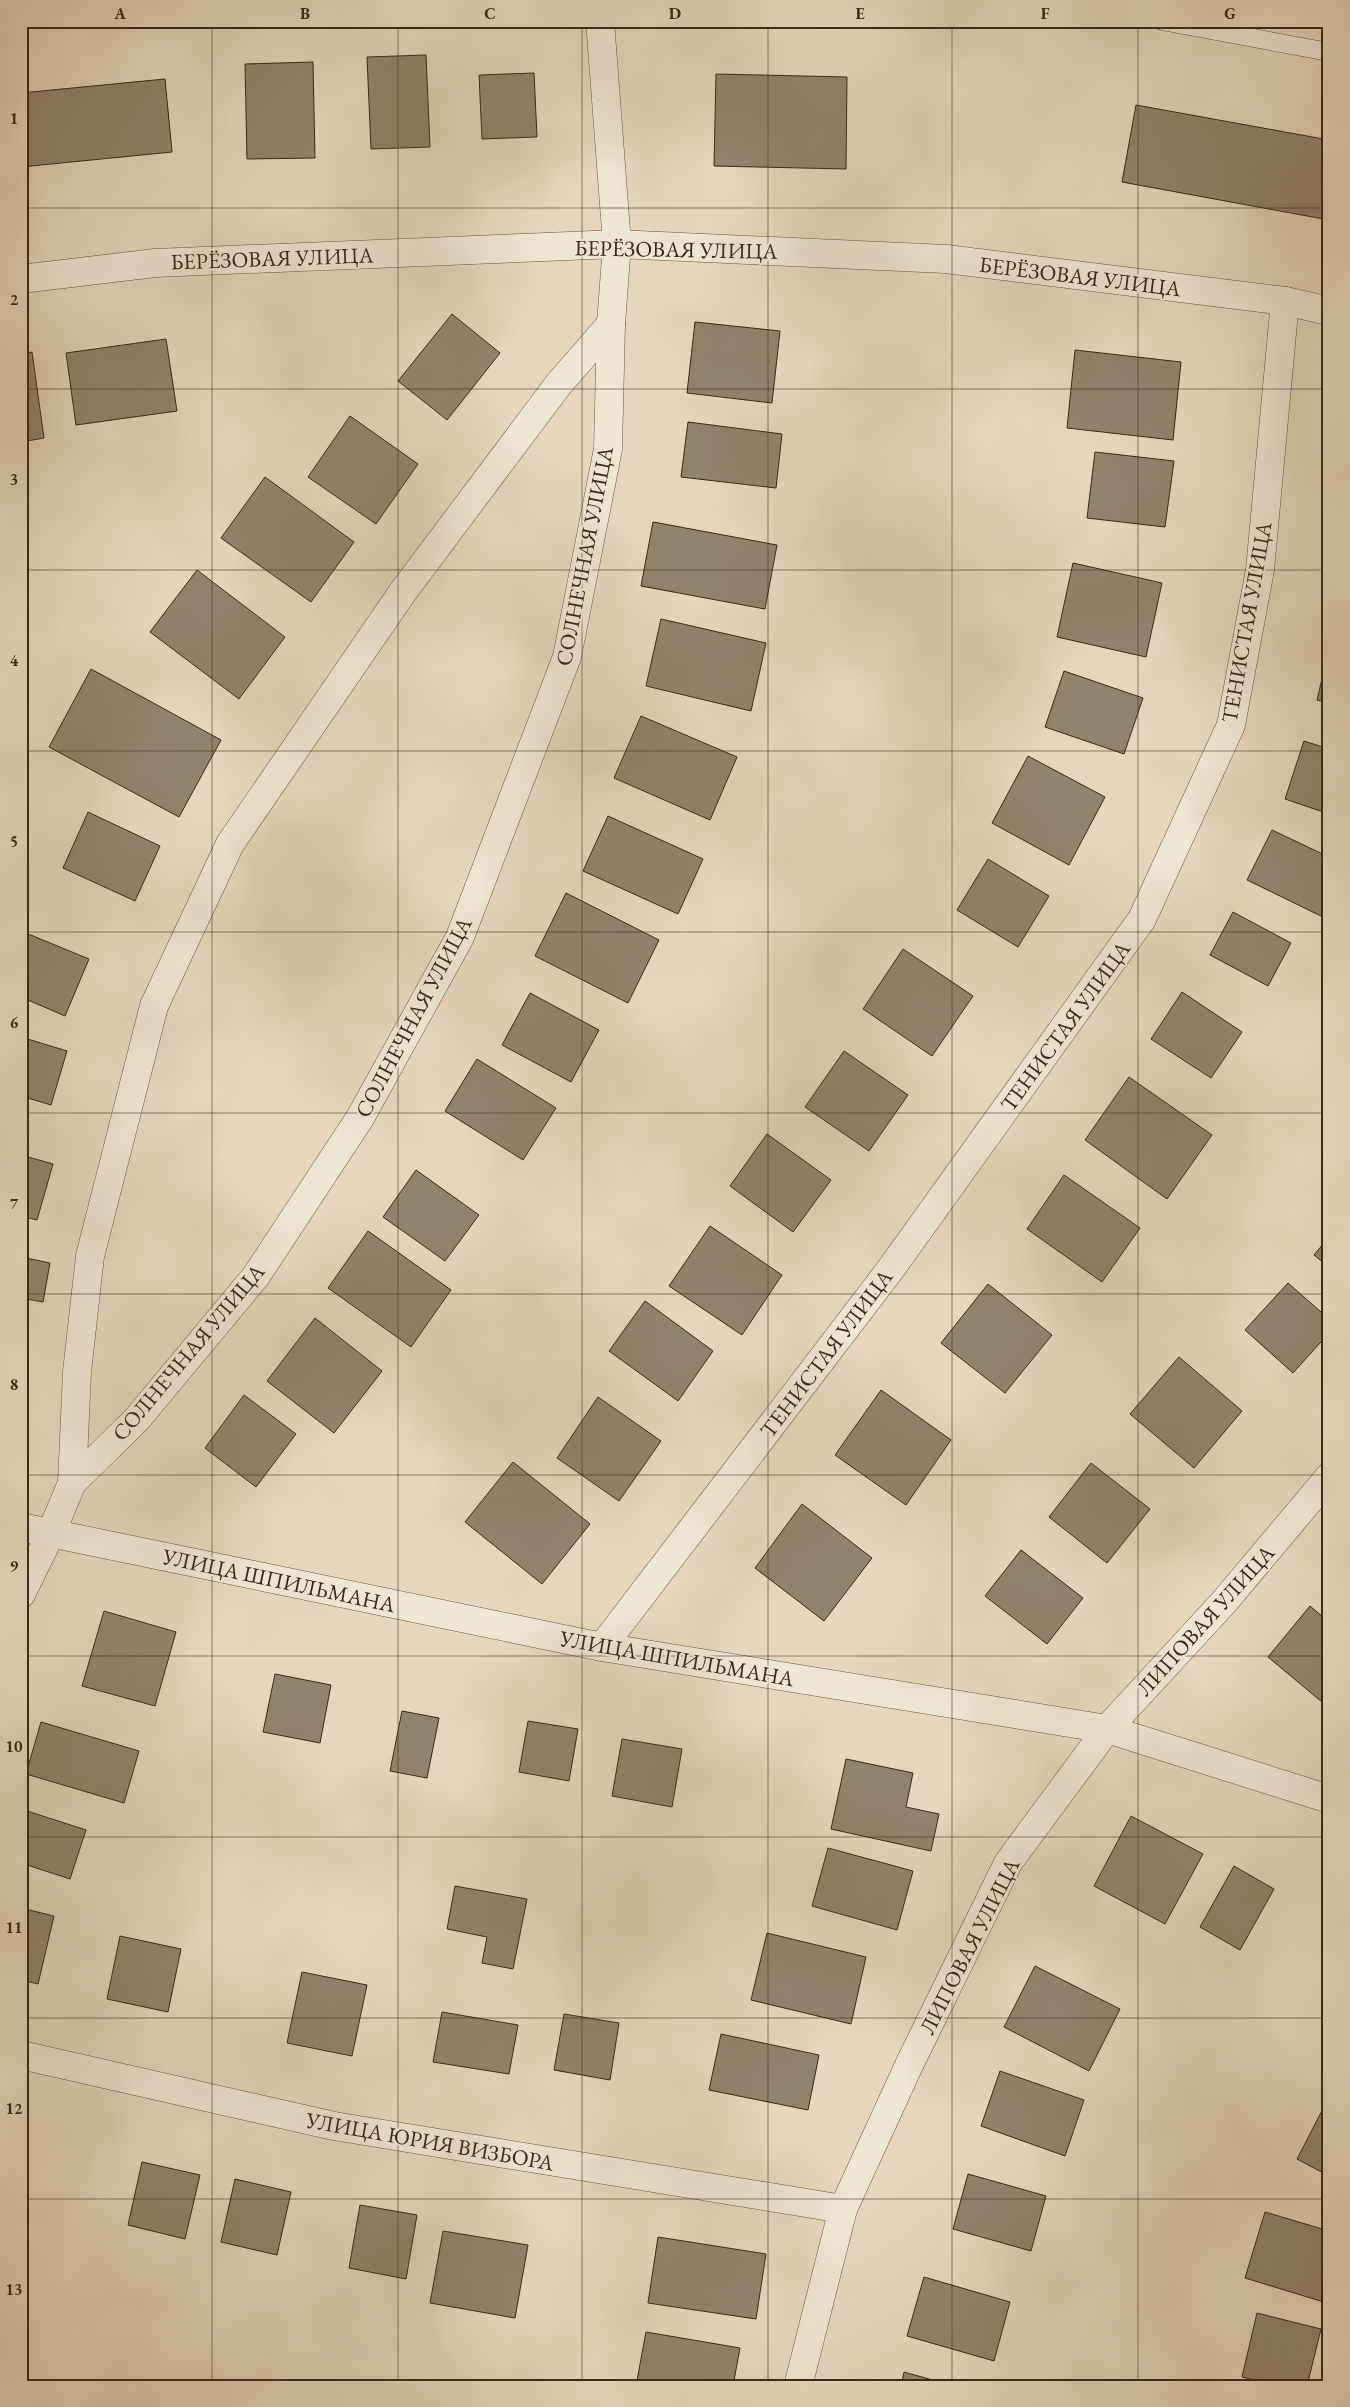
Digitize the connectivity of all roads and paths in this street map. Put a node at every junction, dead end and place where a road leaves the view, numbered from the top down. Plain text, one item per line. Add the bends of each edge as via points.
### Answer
1 (600, 21) edge
2 (1162, 21) edge
3 (1329, 52) edge
4 (617, 244) junction
5 (21, 279) edge
6 (1285, 301) junction
7 (1329, 311) edge
8 (611, 324) junction
9 (1329, 1476) edge
10 (72, 1483) junction
11 (21, 1527) edge
12 (51, 1533) junction
13 (21, 1594) edge
14 (602, 1647) junction
15 (1107, 1729) junction
16 (1329, 1799) edge
17 (21, 2055) edge
18 (843, 2209) junction
19 (798, 2386) edge

1 - 4 street, СОЛНЕЧНАЯ УЛИЦА
2 - 3 lane
4 - 5 street, БЕРЁЗОВАЯ УЛИЦА via 154,264
4 - 6 street, БЕРЁЗОВАЯ УЛИЦА via 946,259
4 - 8 street, СОЛНЕЧНАЯ УЛИЦА
6 - 7 street, БЕРЁЗОВАЯ УЛИЦА
6 - 14 street, ТЕНИСТАЯ УЛИЦА via 1260,570 1231,724 1142,919 890,1270
8 - 10 street, СОЛНЕЧНАЯ УЛИЦА via 558,385 402,593 230,844 158,997 90,1256 78,1372
8 - 10 street, СОЛНЕЧНАЯ УЛИЦА via 608,449 567,657 460,937 360,1118 256,1276 137,1419
9 - 15 street, ЛИПОВАЯ УЛИЦА via 1224,1602
10 - 12 street, СОЛНЕЧНАЯ УЛИЦА
11 - 12 street, УЛИЦА ШПИЛЬМАНА
12 - 13 street, СОЛНЕЧНАЯ УЛИЦА
12 - 14 street, УЛИЦА ШПИЛЬМАНА
14 - 15 street, УЛИЦА ШПИЛЬМАНА
15 - 16 street, УЛИЦА ШПИЛЬМАНА
15 - 18 street, ЛИПОВАЯ УЛИЦА via 1008,1863
17 - 18 street, УЛИЦА ЮРИЯ ВИЗБОРА via 334,2126
18 - 19 street, ЛИПОВАЯ УЛИЦА

